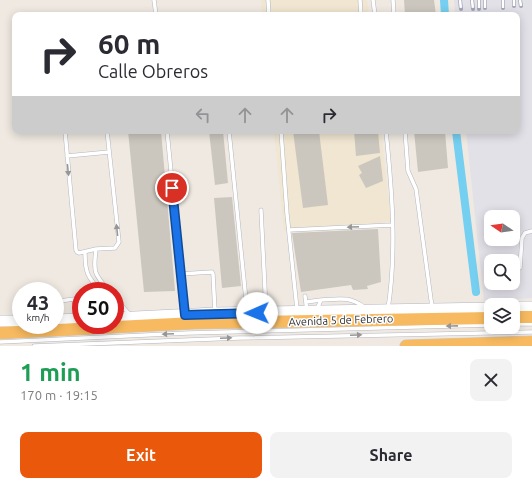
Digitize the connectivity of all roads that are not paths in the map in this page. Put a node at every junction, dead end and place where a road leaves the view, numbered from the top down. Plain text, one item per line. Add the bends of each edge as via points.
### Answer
1 (154, 0) edge
2 (268, 0) edge
3 (360, 0) edge
4 (373, 0) edge
5 (393, 0) edge
6 (156, 12) edge
7 (269, 12) edge
8 (362, 12) edge
9 (375, 12) edge
10 (394, 12) edge
11 (65, 134) edge
12 (107, 134) edge
13 (167, 134) edge
14 (229, 134) edge
15 (281, 134) edge
16 (386, 134) edge
17 (405, 134) edge
18 (109, 152) junction
19 (67, 156) junction
20 (261, 210) dead end
21 (392, 225) junction
22 (289, 230) junction
23 (532, 231) edge
24 (96, 249) junction
25 (85, 252) junction
26 (520, 268) dead end
27 (180, 274) junction
28 (93, 282) edge
29 (101, 282) edge
30 (306, 296) dead end
31 (321, 300) junction
32 (532, 307) edge
33 (124, 308) edge
34 (484, 308) edge
35 (520, 308) edge
36 (306, 309) junction
37 (370, 310) junction
38 (388, 310) junction
39 (432, 310) junction
40 (215, 313) junction
41 (248, 313) junction
42 (267, 313) junction
43 (185, 315) junction
44 (124, 317) edge
45 (132, 317) junction
46 (520, 317) edge
47 (532, 317) edge
48 (484, 318) edge
49 (0, 321) edge
50 (12, 321) edge
51 (520, 324) edge
52 (532, 324) edge
53 (484, 325) edge
54 (532, 332) edge
55 (0, 333) edge
56 (0, 342) edge
57 (532, 342) edge
58 (34, 346) edge
59 (406, 346) edge

1 - 6 lane
2 - 7 lane
3 - 8 lane
4 - 9 lane
5 - 10 lane
11 - 19 lane
12 - 18 lane
13 - 27 lane
14 - 41 lane
15 - 22 lane
16 - 21 lane
17 - 39 lane via 408,171 416,189
18 - 19 lane
24 -> 18 lane via 114,248 119,242
19 -> 25 lane via 76,250 79,253
20 - 42 lane
21 -> 22 lane
21 - 38 lane
22 - 36 lane
23 - 26 lane via 525,233 522,238
24 - 25 lane
24 - 29 lane via 94,272
25 - 28 lane via 86,272
27 - 40 lane via 212,272
27 - 43 lane
30 - 36 lane
31 - 36 lane
31 - 36 lane
31 - 37 lane via 348,298
32 - 35 main road
33 - 45 lane
34 - 39 main road, Avenida 5 de Febrero
36 - 37 main road, Avenida 5 de Febrero
36 - 42 main road, Avenida 5 de Febrero
37 - 38 main road, Avenida 5 de Febrero
38 - 39 main road, Avenida 5 de Febrero
40 - 41 main road, Avenida 5 de Febrero
40 - 43 main road, Avenida 5 de Febrero
41 - 42 main road, Avenida 5 de Febrero
43 - 45 main road, Avenida 5 de Febrero
44 - 45 main road, Avenida 5 de Febrero
46 - 47 highway
48 - 55 highway, Avenida 5 de Febrero via 194,323
49 - 50 main road
51 - 52 lane
53 -> 56 lane via 188,333
58 -> 54 lane via 246,338
57 - 59 highway

